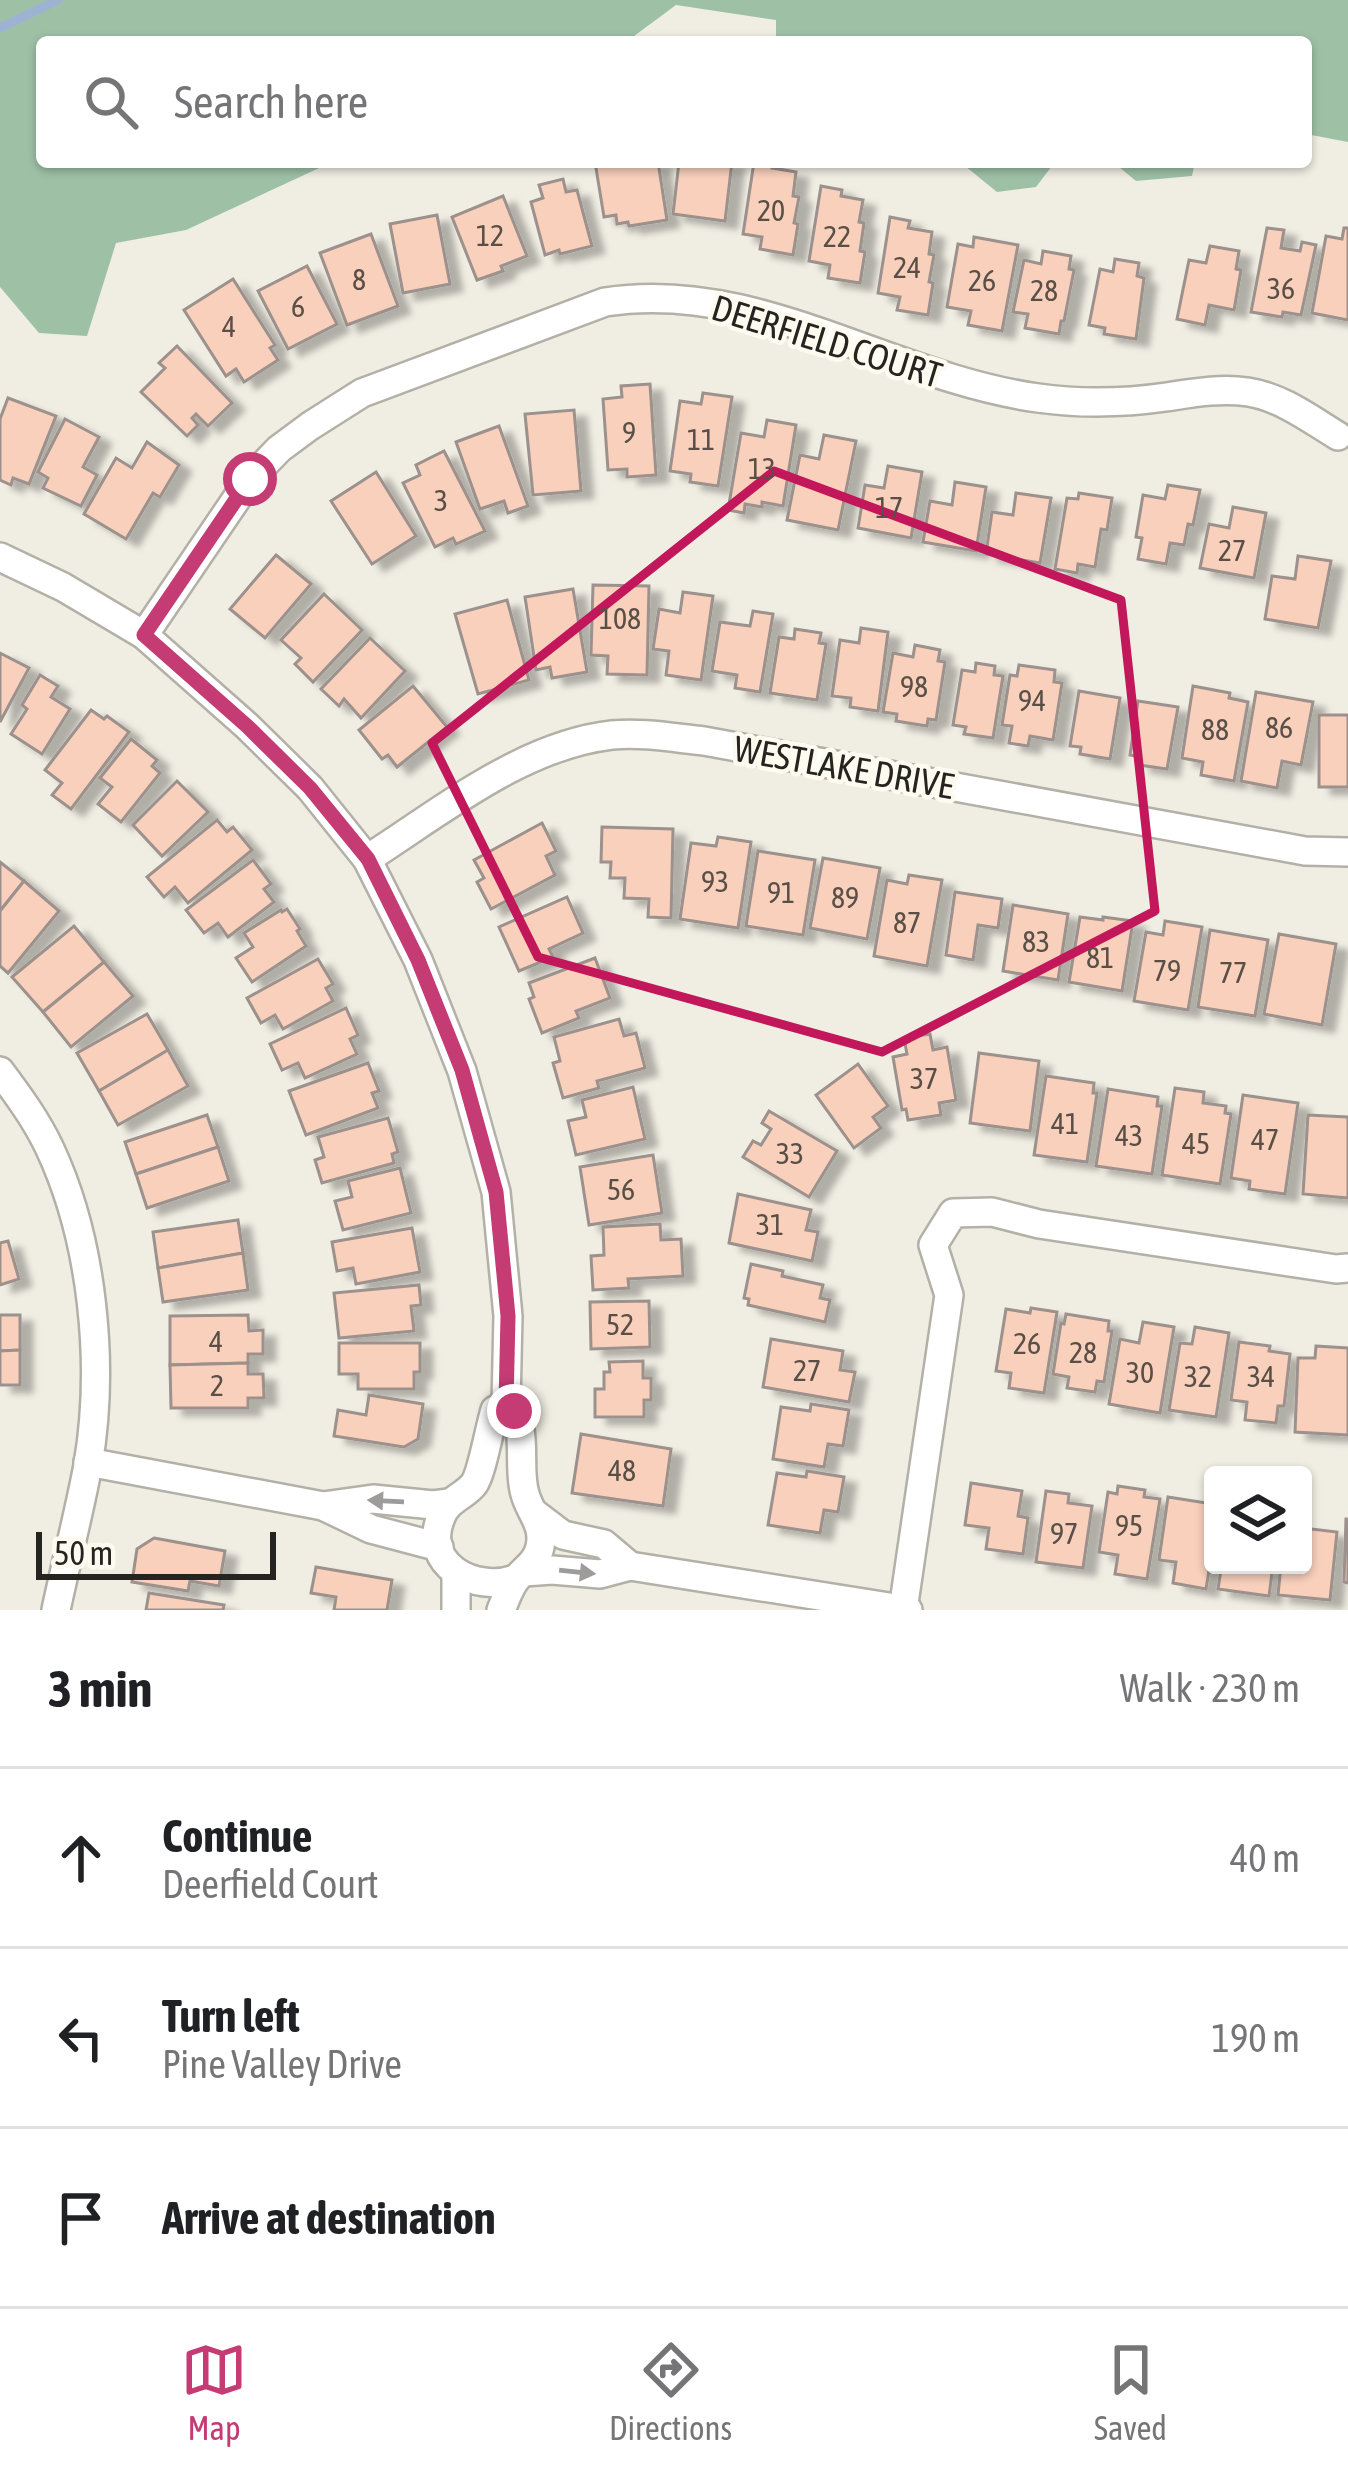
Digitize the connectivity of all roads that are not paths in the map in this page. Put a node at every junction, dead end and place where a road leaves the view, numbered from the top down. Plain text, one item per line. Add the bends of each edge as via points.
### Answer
1 (1338, 436) dead end
2 (0, 556) edge
3 (144, 635) junction
4 (1348, 852) edge
5 (368, 859) junction
6 (0, 1071) edge
7 (1348, 1268) edge
8 (506, 1404) junction
9 (88, 1462) junction
10 (474, 1484) junction
11 (449, 1503) junction
12 (323, 1506) junction
13 (530, 1506) junction
14 (439, 1547) junction
15 (629, 1566) junction
16 (456, 1572) junction
17 (520, 1575) junction
18 (56, 1610) edge
19 (456, 1610) edge
20 (501, 1610) edge
21 (905, 1610) edge

1 - 3 street, DEERFIELD COURT via 1251,392 1118,402 1038,398 947,379 716,302 605,302 362,393 310,426 250,479
2 - 3 street
3 - 5 street via 310,788
4 - 5 street, WESTLAKE DRIVE via 1233,839 704,741 616,734 527,758
5 - 8 street via 462,1070 496,1192 508,1316
6 - 9 street via 49,1147 85,1252 94,1378
7 - 21 street via 992,1212 953,1214 933,1245 949,1295
8 - 10 street via 495,1410
8 - 13 street via 519,1422
9 - 12 street
9 - 18 street
10 - 11 street
10 - 13 street via 511,1487
11 -> 12 street
11 - 14 street
12 - 14 street
13 - 15 street via 563,1534 604,1544
13 - 17 street via 540,1546
14 - 16 street
17 -> 15 street
15 - 21 street
16 - 17 street via 501,1584
16 - 19 street
17 - 20 street

